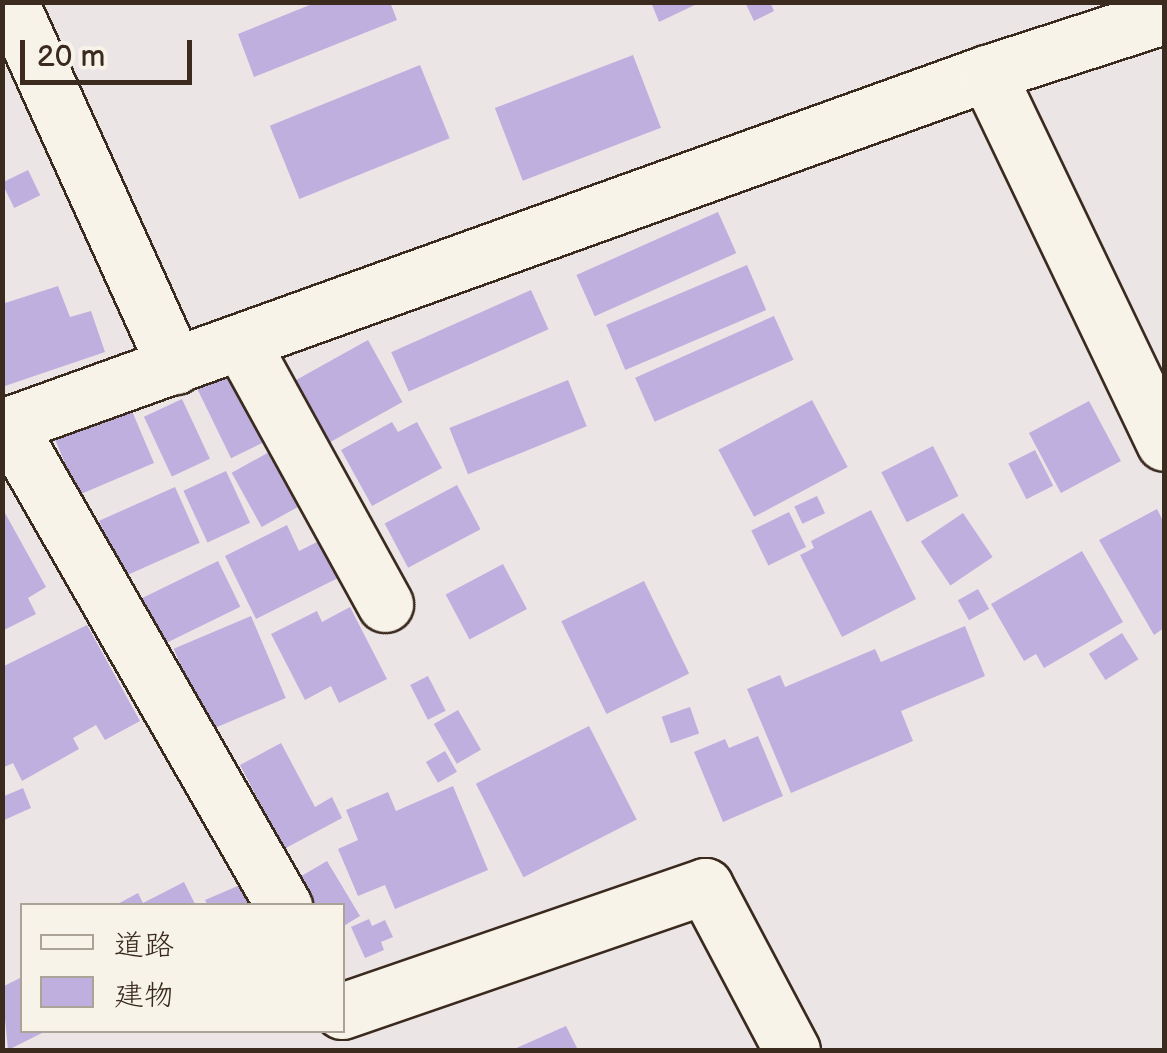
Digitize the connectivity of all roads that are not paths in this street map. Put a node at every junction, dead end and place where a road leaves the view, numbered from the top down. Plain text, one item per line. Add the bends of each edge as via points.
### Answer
1 (10, 2) edge
2 (1164, 16) edge
3 (986, 73) junction
4 (241, 342) junction
5 (174, 366) junction
6 (5, 426) edge
7 (1164, 443) edge
8 (385, 604) dead end
9 (282, 903) edge
10 (345, 1013) edge
11 (345, 1020) edge
12 (360, 1050) edge
13 (792, 1050) edge

1 - 5 street
2 - 3 street
3 - 4 street
3 - 7 street
4 - 5 street
4 - 8 street
5 - 6 street
6 - 9 street
10 - 13 street via 705,886
11 - 12 street

